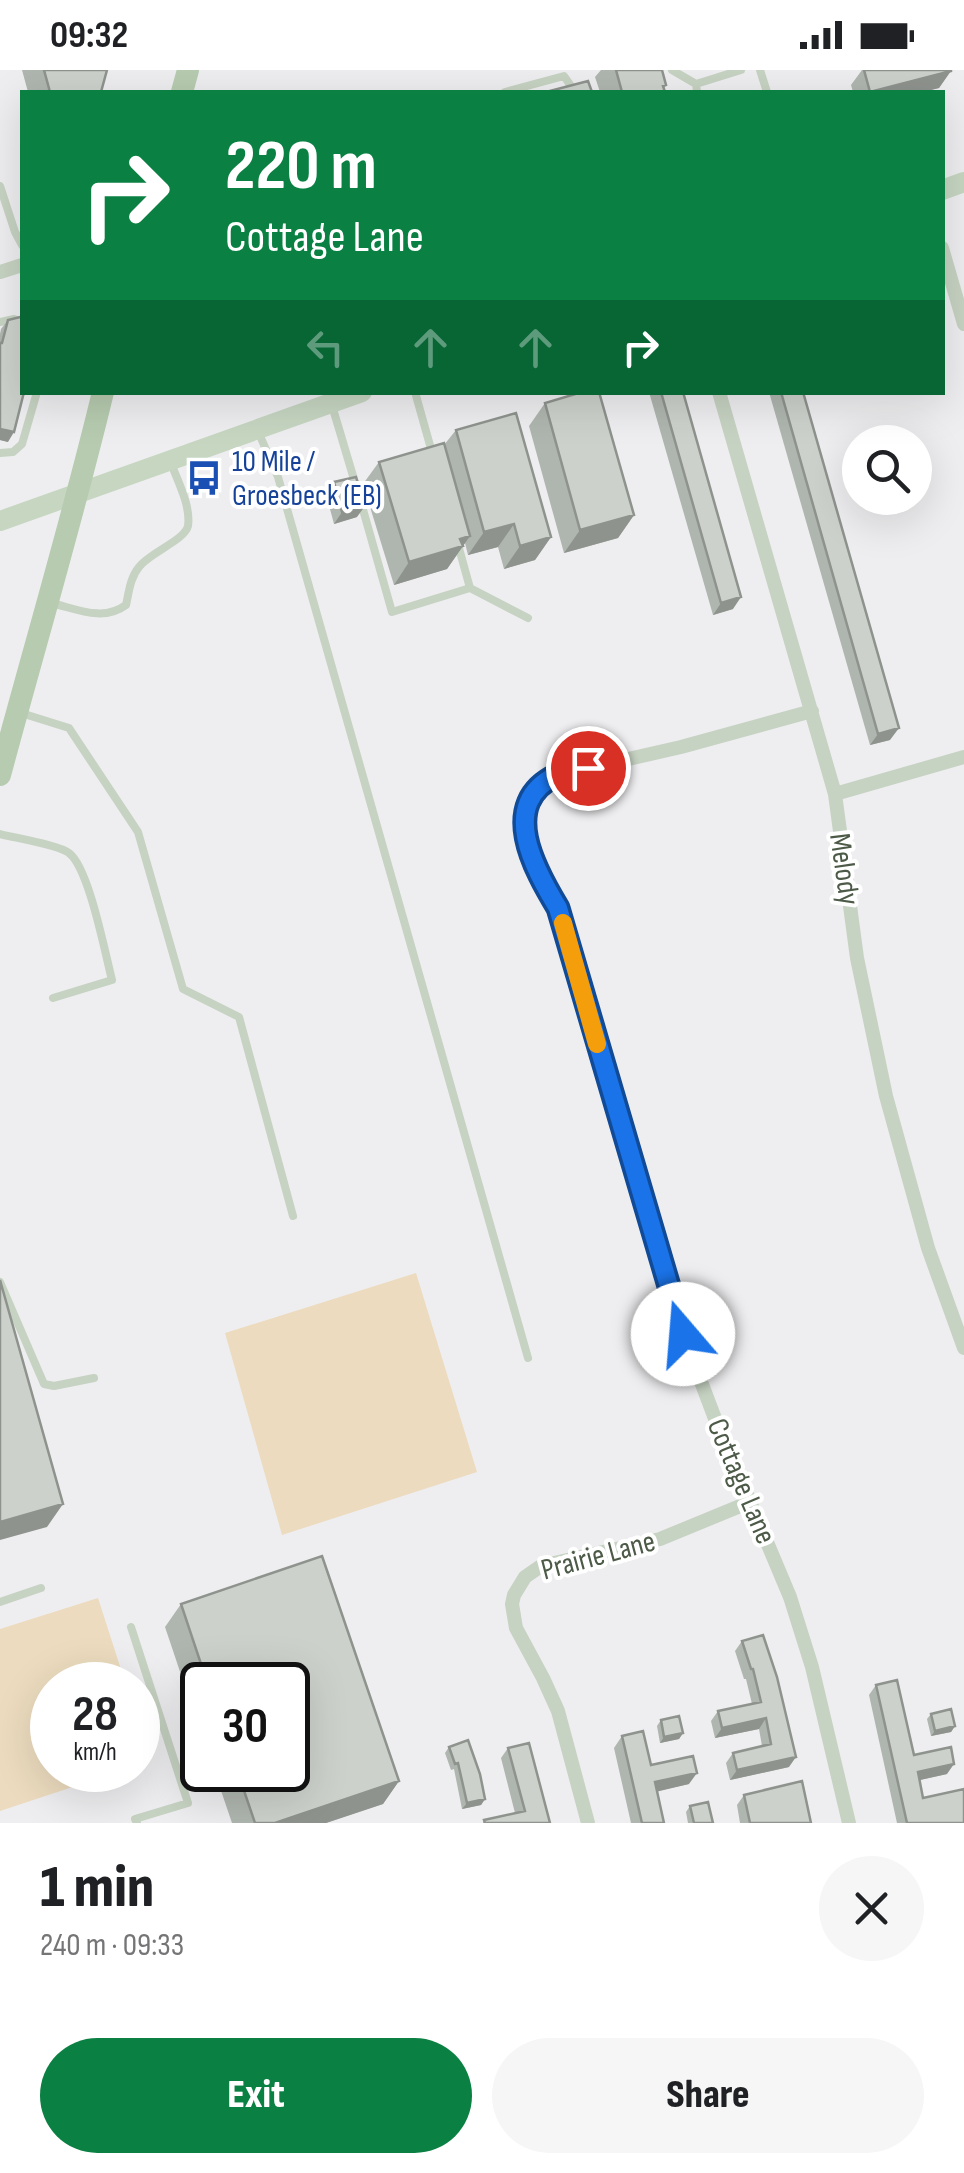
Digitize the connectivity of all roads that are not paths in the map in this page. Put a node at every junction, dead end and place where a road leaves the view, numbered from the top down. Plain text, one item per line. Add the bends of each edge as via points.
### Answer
1 (672, 70) edge
2 (741, 70) edge
3 (696, 88) edge
4 (512, 90) edge
5 (574, 90) edge
6 (0, 186) edge
7 (20, 241) edge
8 (945, 258) edge
9 (964, 324) edge
10 (35, 395) edge
11 (102, 395) edge
12 (416, 395) edge
13 (721, 395) edge
14 (330, 398) edge
15 (258, 429) junction
16 (0, 453) edge
17 (433, 457) edge
18 (170, 460) junction
19 (78, 492) junction
20 (0, 521) edge
21 (454, 532) edge
22 (470, 588) junction
23 (47, 602) junction
24 (528, 618) dead end
25 (812, 711) junction
26 (17, 712) junction
27 (964, 758) edge
28 (0, 775) edge
29 (835, 794) junction
30 (0, 834) edge
31 (53, 998) dead end
32 (292, 1216) dead end
33 (0, 1282) edge
34 (964, 1348) edge
35 (528, 1358) dead end
36 (94, 1378) dead end
37 (750, 1502) junction
38 (41, 1588) dead end
39 (0, 1602) edge
40 (131, 1627) dead end
41 (136, 1821) edge
42 (125, 1823) edge
43 (588, 1823) edge
44 (849, 1823) edge

1 - 3 lane
2 - 3 lane
4 - 5 lane via 564,76
6 - 7 lane
8 - 9 street
10 - 16 lane via 22,444
11 - 19 main road
12 - 17 lane
13 - 25 street, Melody
14 - 15 main road
14 - 22 lane via 392,612
15 - 18 main road
15 - 35 lane via 278,477
18 - 19 main road
18 - 23 lane via 188,526 137,569 126,605 100,615
19 - 20 main road
19 - 23 main road
21 - 22 lane
22 - 24 lane
23 - 26 main road
25 - 29 street, Melody
25 - 37 street, Cottage Lane via 558,775 538,788 524,823 527,849 558,908 683,1334
26 - 28 main road
26 - 32 lane via 68,728 138,832 183,989 239,1018
27 - 29 street
29 - 34 street, Melody via 886,1096
30 - 31 lane via 67,850 87,886 112,980
33 - 36 lane via 44,1384
37 - 43 street, Prairie Lane via 660,1539 542,1566 514,1595 516,1628 558,1712
37 - 44 street, Cottage Lane via 812,1666
38 - 39 lane
40 - 41 lane via 188,1802
41 - 42 lane

